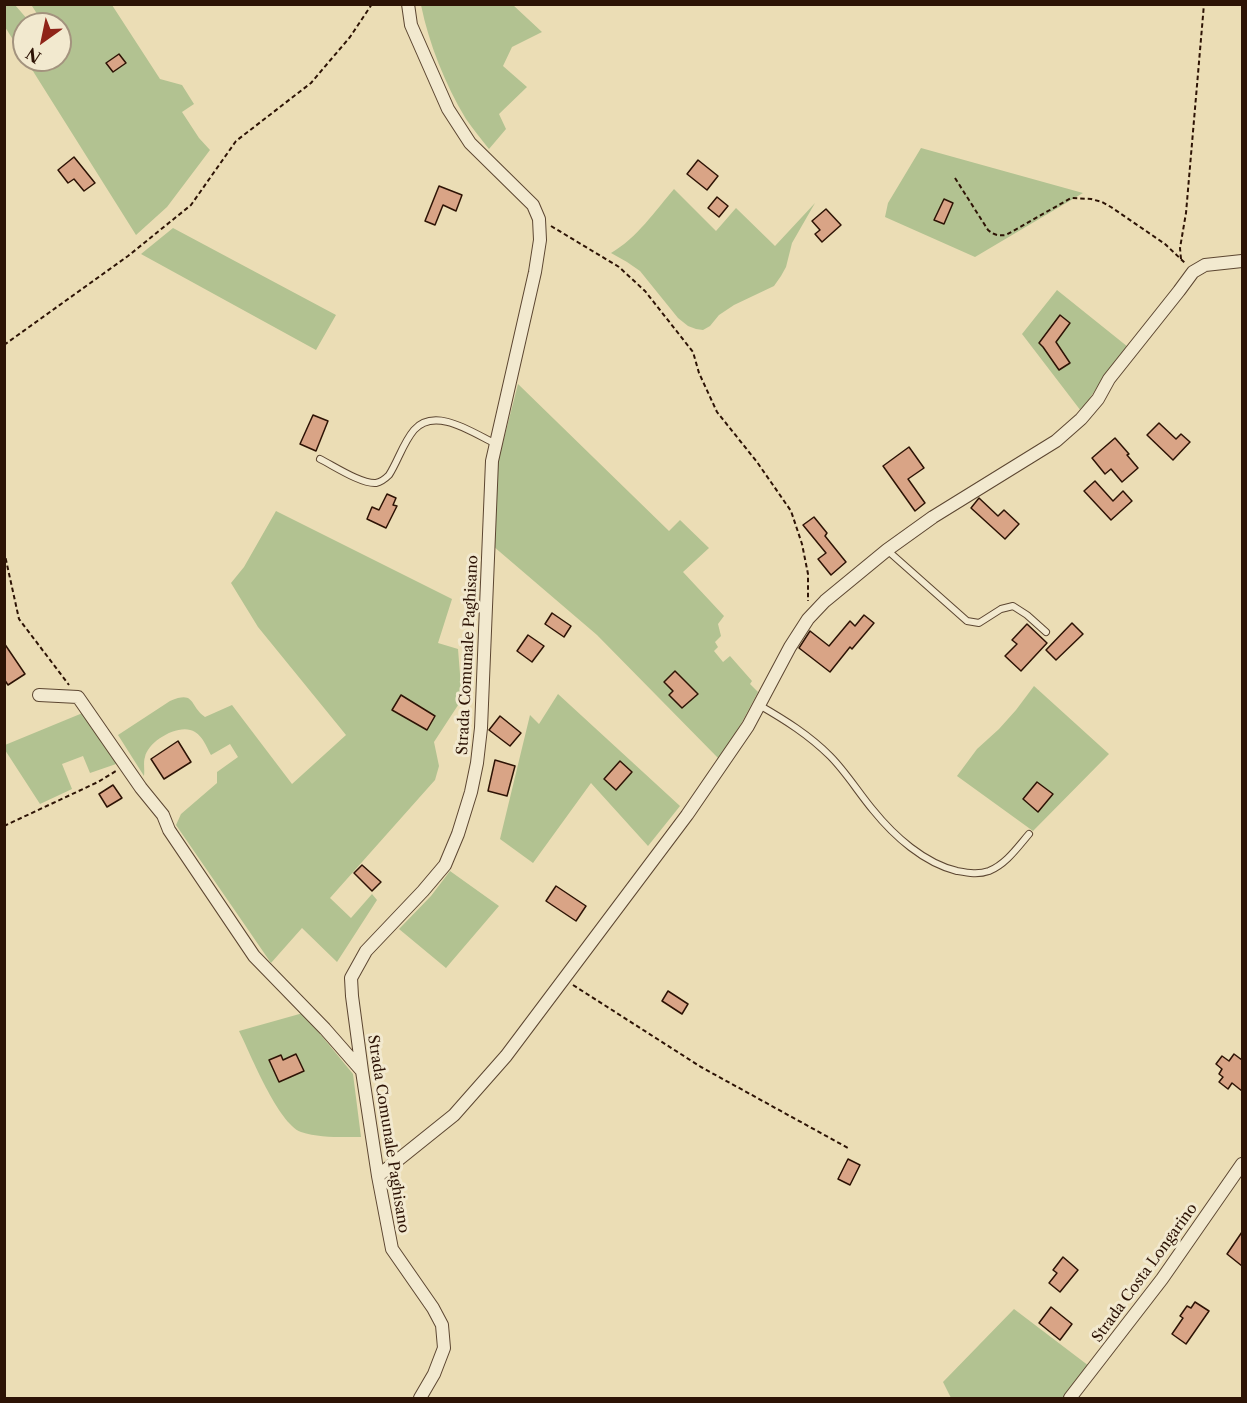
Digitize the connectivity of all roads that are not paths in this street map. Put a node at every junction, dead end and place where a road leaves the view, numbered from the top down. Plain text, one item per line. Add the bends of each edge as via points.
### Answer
1 (408, 4) edge
2 (1242, 261) edge
3 (496, 444) junction
4 (320, 459) dead end
5 (887, 550) junction
6 (1046, 632) dead end
7 (39, 695) dead end
8 (759, 705) junction
9 (1029, 834) dead end
10 (362, 1071) junction
11 (1242, 1164) edge
12 (378, 1176) junction
13 (420, 1398) edge
14 (1070, 1398) edge

1 - 3 street, Strada Comunale Paghisano via 411,25 448,109 470,143 533,205 539,219 535,272
2 - 5 street via 1205,265 1193,272 1109,379 1098,399 1073,426 1056,441
3 - 4 lane via 452,423 433,420 414,430 389,475 377,483 364,481
3 - 10 street, Strada Comunale Paghisano via 492,461 481,728 471,792 445,865 366,951 351,978
5 - 6 lane via 967,621 980,623 1013,606
5 - 8 street via 808,619
7 - 10 street via 78,697 163,815 169,830 254,956
8 - 9 lane via 811,738 894,832 937,864 966,873 987,871 1005,861
8 - 12 street via 687,815 506,1056 454,1115
10 - 12 street, Strada Comunale Paghisano
11 - 14 street, Strada Costa Longarino via 1162,1279
12 - 13 street, Strada Comunale Paghisano via 392,1249 442,1325 444,1347

